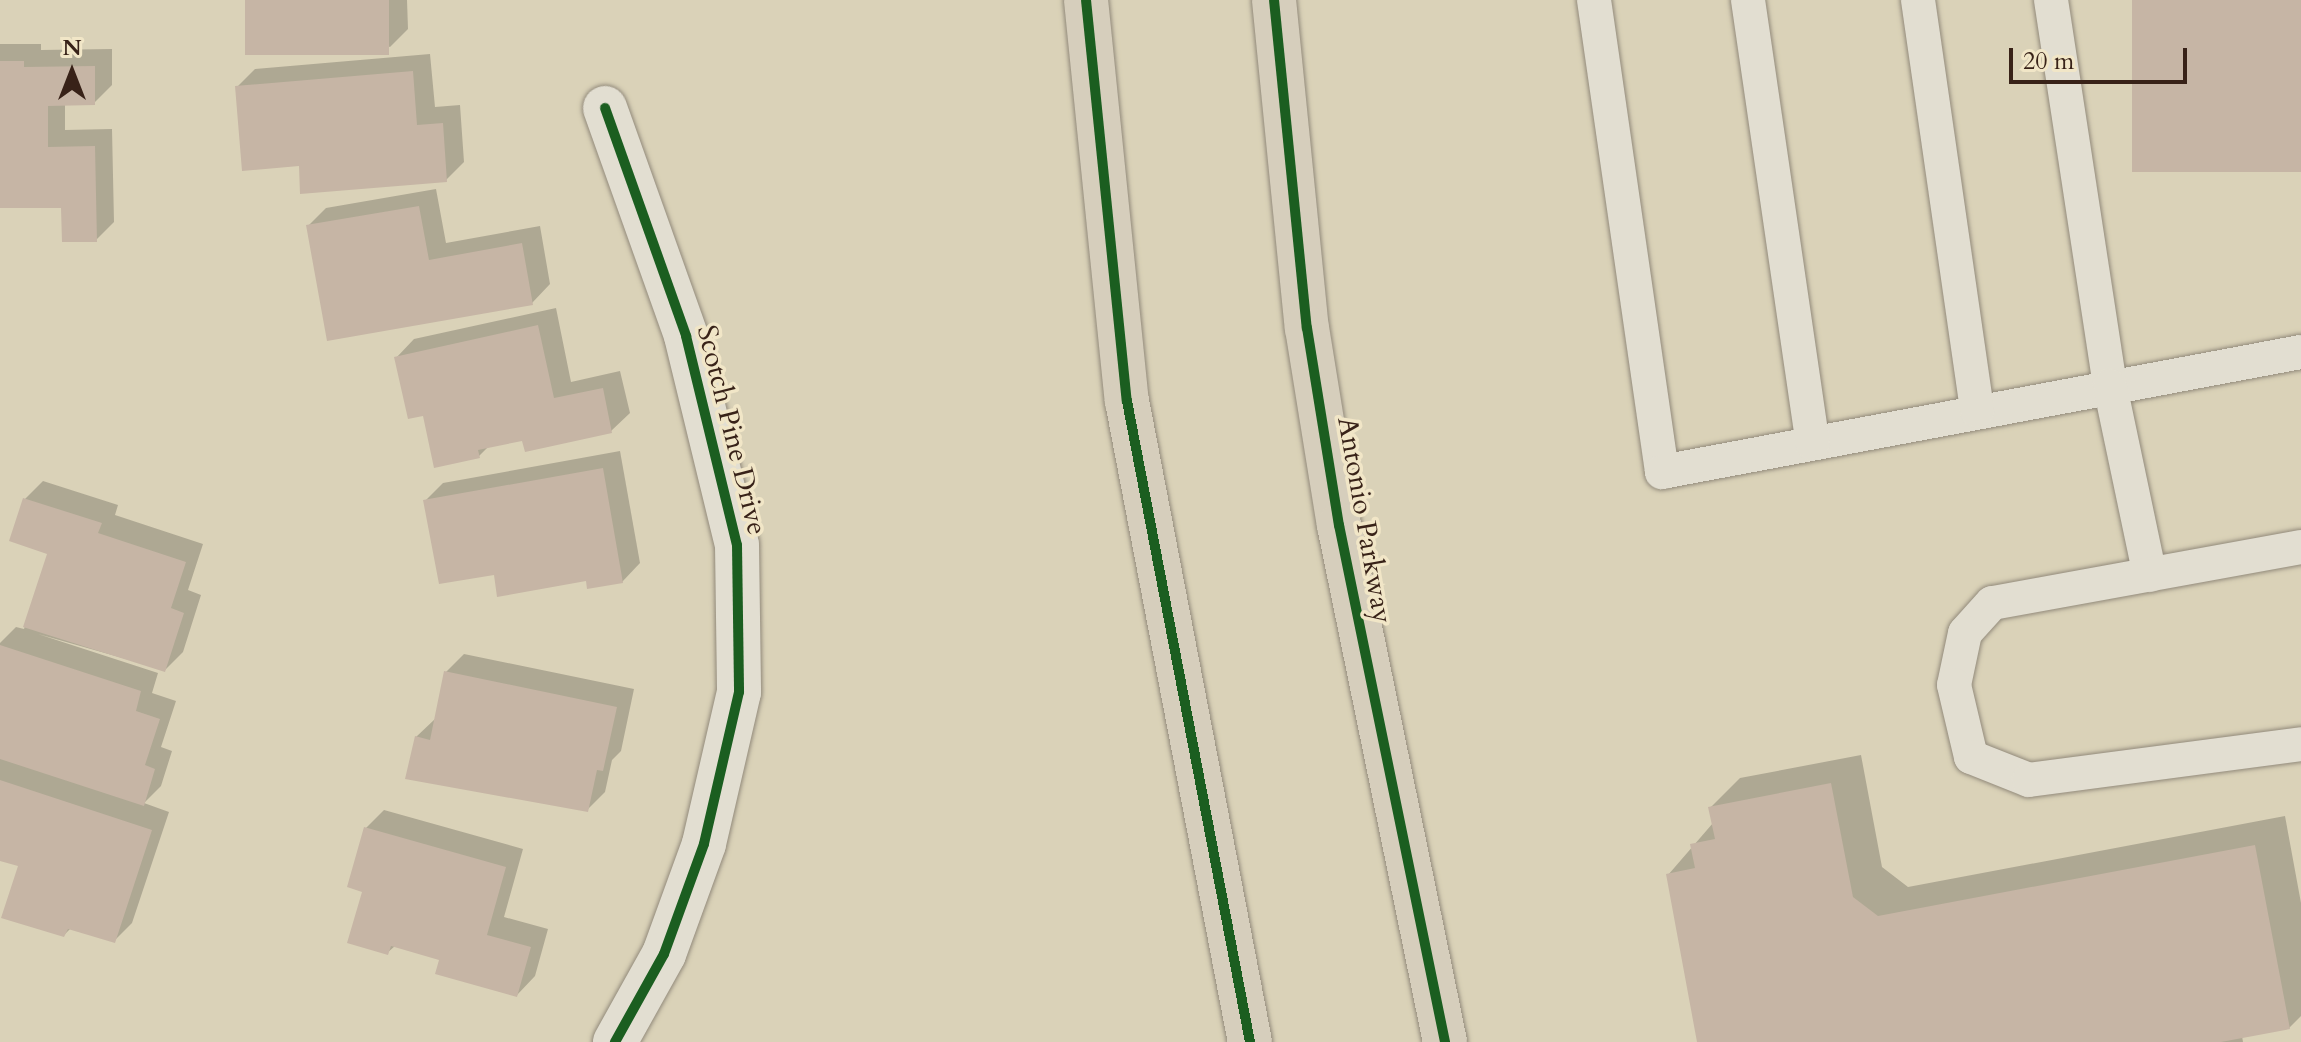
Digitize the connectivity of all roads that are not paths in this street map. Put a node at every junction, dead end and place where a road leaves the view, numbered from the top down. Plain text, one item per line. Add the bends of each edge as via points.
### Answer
1 (1086, 0) edge
2 (1274, 0) edge
3 (1594, 0) edge
4 (1748, 0) edge
5 (1918, 0) edge
6 (2051, 0) edge
7 (605, 108) dead end
8 (2301, 352) edge
9 (2110, 386) junction
10 (1977, 411) junction
11 (1813, 443) junction
12 (2301, 547) edge
13 (2150, 575) junction
14 (2301, 744) edge
15 (615, 1042) edge
16 (1250, 1042) edge
17 (1445, 1042) edge

1 - 16 main road via 1127,401
2 - 17 main road, Antonio Parkway via 1307,328 1339,525
3 - 11 lane via 1662,472
4 - 11 lane
5 - 10 lane
6 - 9 lane
7 - 15 street, Scotch Pine Drive via 686,336 737,545 739,692 704,844 664,954
8 - 9 lane
9 - 10 lane
9 - 13 lane
10 - 11 lane
12 - 13 lane
13 - 14 lane via 1992,603 1965,633 1954,685 1971,757 2029,780

